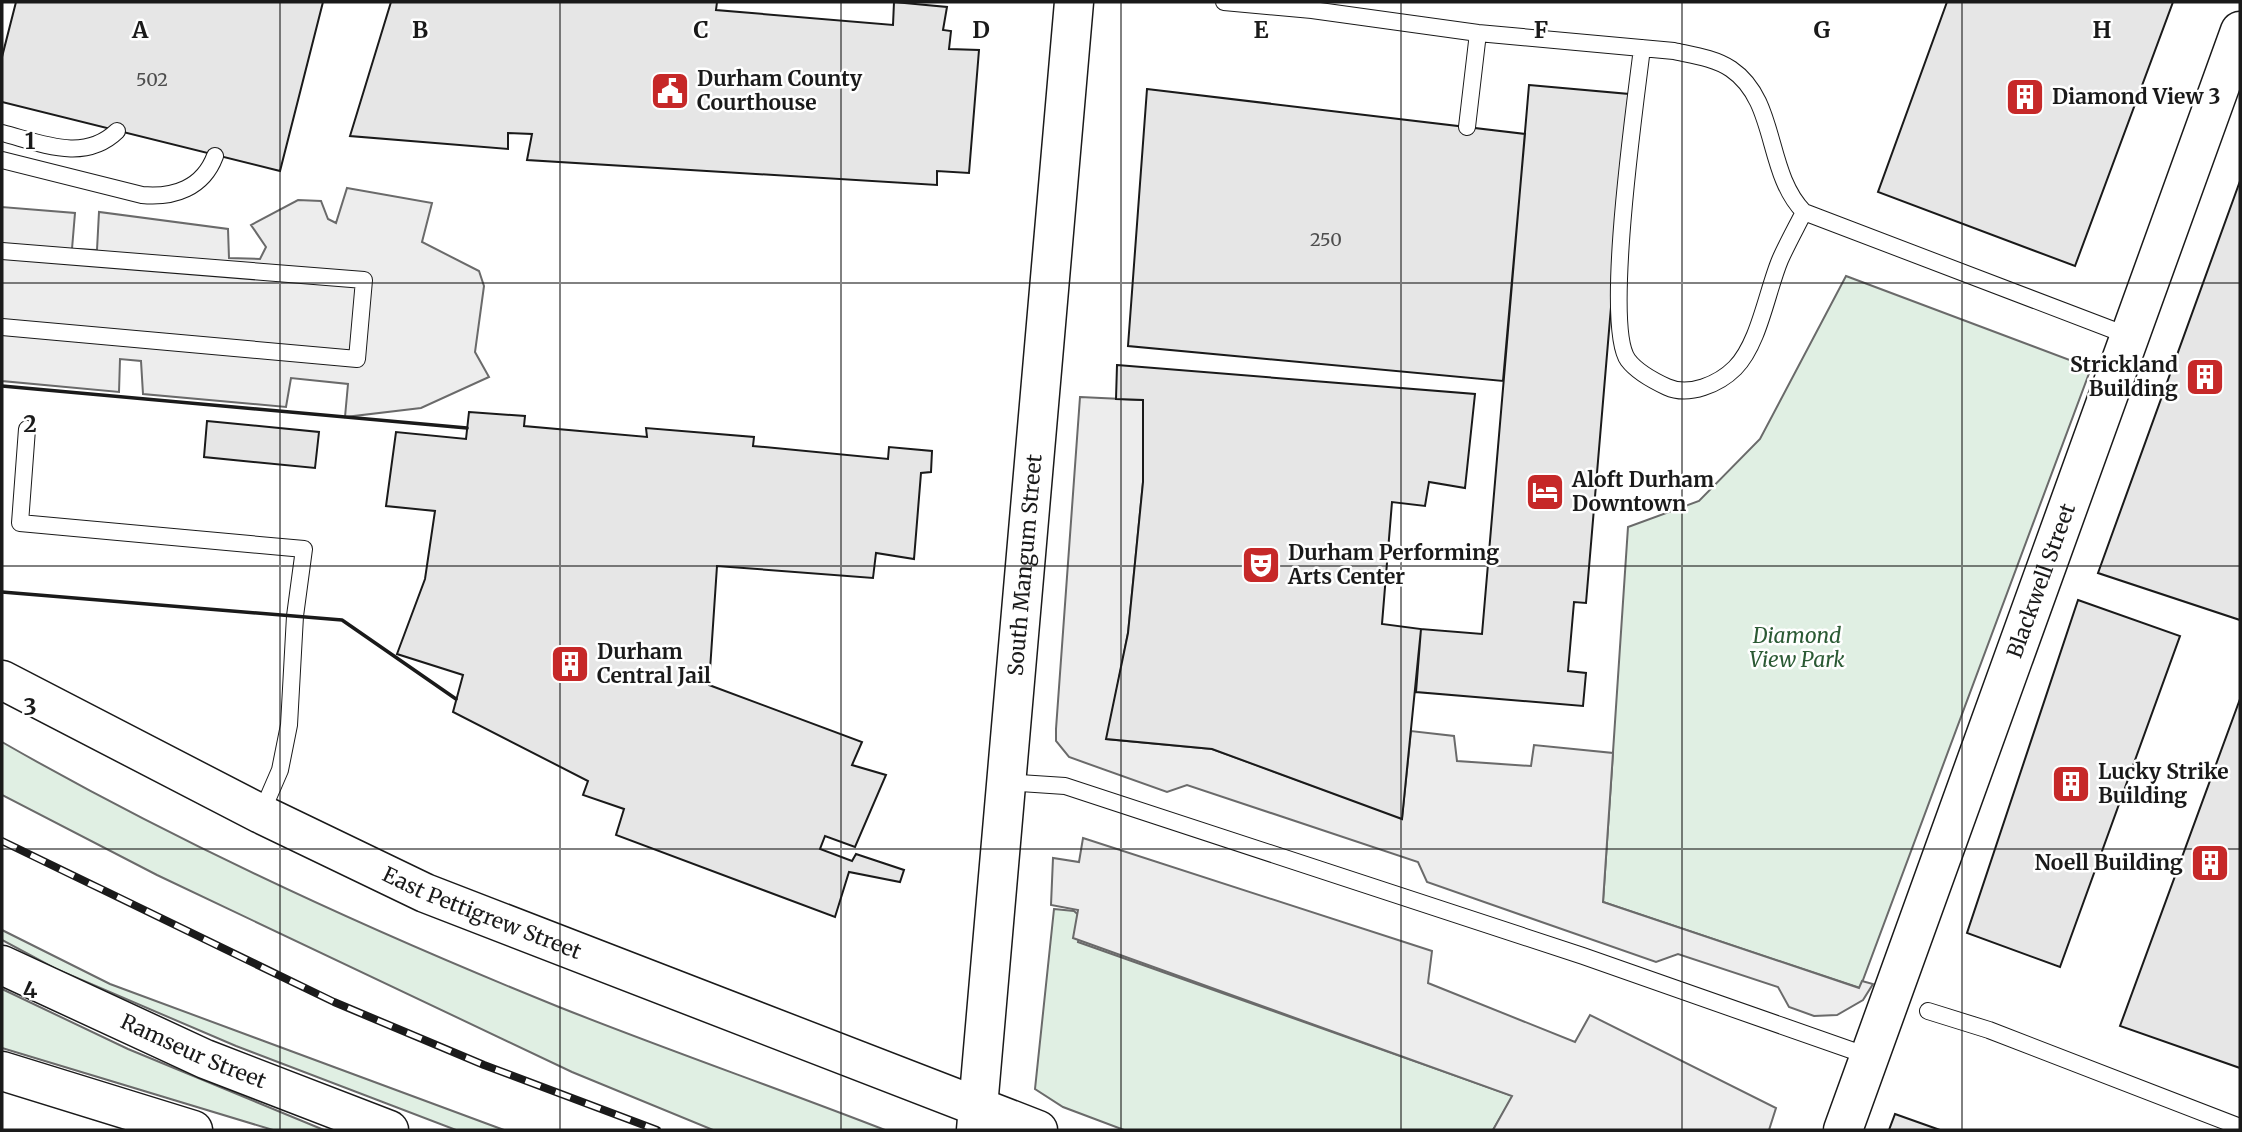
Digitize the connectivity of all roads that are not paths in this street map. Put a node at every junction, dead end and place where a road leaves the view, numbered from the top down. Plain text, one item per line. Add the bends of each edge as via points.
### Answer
1 (1074, 2) edge
2 (1224, 2) edge
3 (1260, 3) edge
4 (2240, 31) edge
5 (1478, 33) junction
6 (1642, 48) junction
7 (1467, 127) dead end
8 (117, 131) dead end
9 (2, 133) edge
10 (215, 156) dead end
11 (2, 160) edge
12 (1804, 212) junction
13 (2, 251) edge
14 (2, 327) edge
15 (2129, 336) junction
16 (27, 429) dead end
17 (2, 680) edge
18 (1005, 782) junction
19 (261, 814) junction
20 (2, 965) edge
21 (1928, 1011) dead end
22 (1868, 1056) junction
23 (2, 1071) edge
24 (977, 1119) edge
25 (2240, 1127) edge
26 (193, 1130) edge
27 (389, 1130) edge
28 (1038, 1130) edge
29 (1843, 1130) edge

1 - 18 street, South Mangum Street
2 - 3 lane
3 - 5 lane
4 - 15 street, Blackwell Street
5 - 6 lane
5 - 7 lane
6 - 12 lane via 1705,58 1730,67 1749,84 1779,173 1792,200
6 - 12 lane via 1618,273 1627,359 1652,380 1676,391 1710,385 1736,367
8 - 9 lane via 94,147 80,150
10 - 11 lane via 202,179 161,197
12 - 15 lane
13 - 14 lane via 364,280 357,359
15 - 22 street, Blackwell Street
16 - 19 lane via 20,523 304,549 289,725 280,770
17 - 19 street, East Pettigrew Street
18 - 22 lane via 1065,786 1570,952
18 - 24 street, South Mangum Street
19 - 24 street, East Pettigrew Street via 425,892
20 - 27 street, Ramseur Street via 205,1059
21 - 25 lane via 2001,1034
22 - 29 street, Blackwell Street
23 - 26 street
24 - 28 street, East Pettigrew Street

